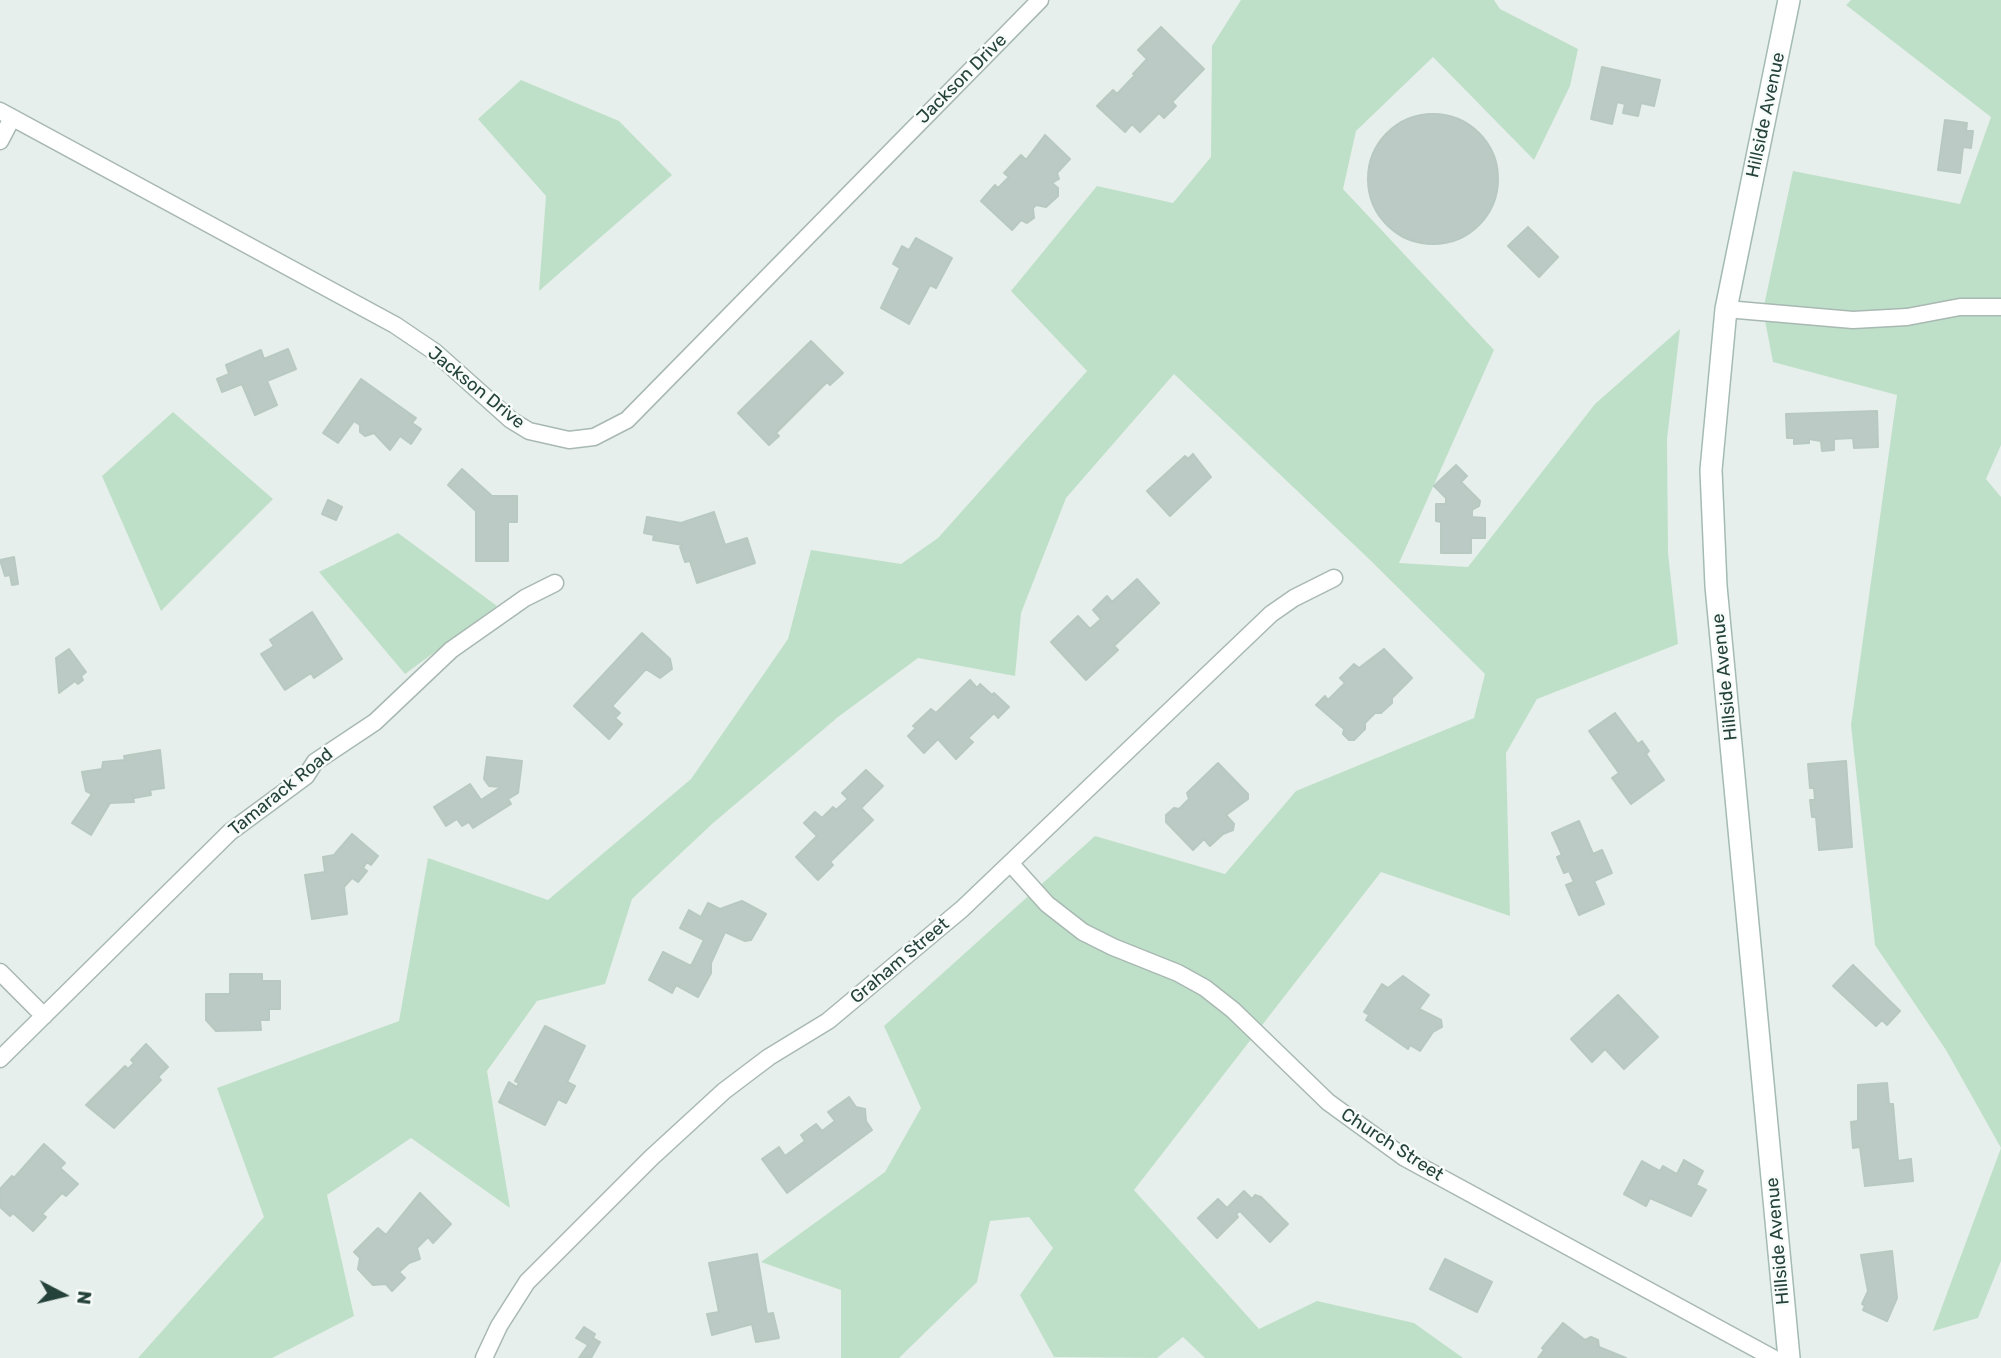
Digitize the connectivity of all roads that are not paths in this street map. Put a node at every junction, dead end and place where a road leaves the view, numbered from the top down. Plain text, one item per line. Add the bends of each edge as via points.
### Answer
1 (1040, 0) edge
2 (1789, 0) edge
3 (6, 114) edge
4 (0, 141) edge
5 (2001, 307) edge
6 (1726, 309) junction
7 (1334, 578) dead end
8 (555, 583) dead end
9 (1011, 864) junction
10 (0, 972) edge
11 (44, 1016) junction
12 (0, 1059) edge
13 (484, 1358) edge
14 (1773, 1358) edge
15 (1789, 1358) edge

1 - 3 street, Jackson Drive via 627,420 610,431 569,440 529,431 511,420 435,352 395,325
2 - 6 main road, Hillside Avenue
3 - 4 street
5 - 6 street via 1960,307 1907,317 1853,320
6 - 15 main road, Hillside Avenue via 1715,412 1712,528
7 - 9 street, Graham Street via 1271,614
8 - 11 street, Tamarack Road via 525,598 451,650 375,722 315,762 306,776 230,832
9 - 13 street, Graham Street via 896,966 828,1021 724,1091 650,1157 527,1282
9 - 14 street, Church Street via 1047,904 1083,932 1205,988 1328,1102 1405,1157
10 - 11 street
11 - 12 street, Tamarack Road

